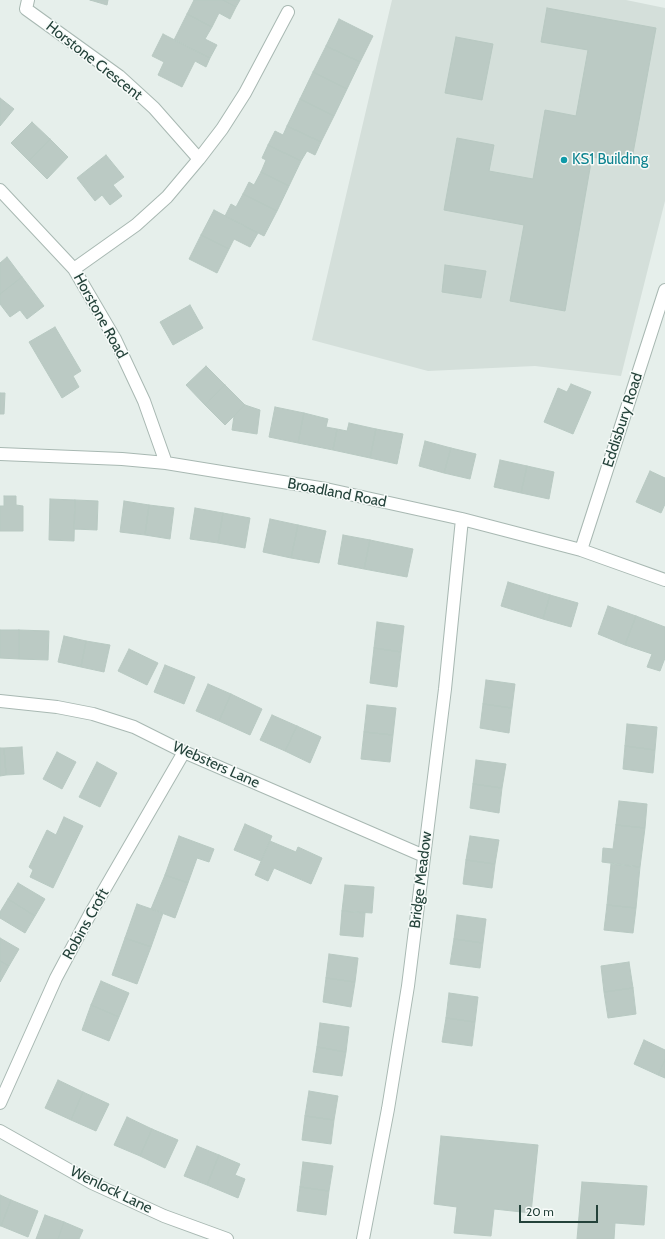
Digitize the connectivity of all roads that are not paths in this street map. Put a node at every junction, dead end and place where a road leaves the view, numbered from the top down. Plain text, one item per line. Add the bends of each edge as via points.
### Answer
1 (28, 0) edge
2 (288, 12) dead end
3 (198, 159) junction
4 (0, 190) edge
5 (74, 269) junction
6 (665, 290) edge
7 (0, 454) edge
8 (166, 463) junction
9 (462, 519) junction
10 (581, 550) junction
11 (665, 580) edge
12 (0, 701) edge
13 (184, 752) junction
14 (424, 856) junction
15 (0, 1103) edge
16 (0, 1131) edge
17 (227, 1239) edge
18 (363, 1239) edge

1 - 3 street, Horstone Crescent via 26,9 119,76 154,108
2 - 3 street via 245,93 222,129
3 - 5 street via 167,197 136,225
4 - 5 street, Horstone Road
5 - 8 street, Horstone Road via 118,346 144,401
6 - 10 street, Eddisbury Road
7 - 8 street, Broadland Road via 122,458
8 - 9 street, Broadland Road via 326,489
9 - 10 street, Broadland Road
9 - 14 street, Bridge Meadow via 445,689
10 - 11 street, Broadland Road
12 - 13 street, Websters Lane via 93,714 134,727
13 - 14 street, Websters Lane
13 - 15 street, Robins Croft via 56,978
14 - 18 street, Bridge Meadow via 408,986
16 - 17 street, Wenlock Lane via 92,1183 164,1216

